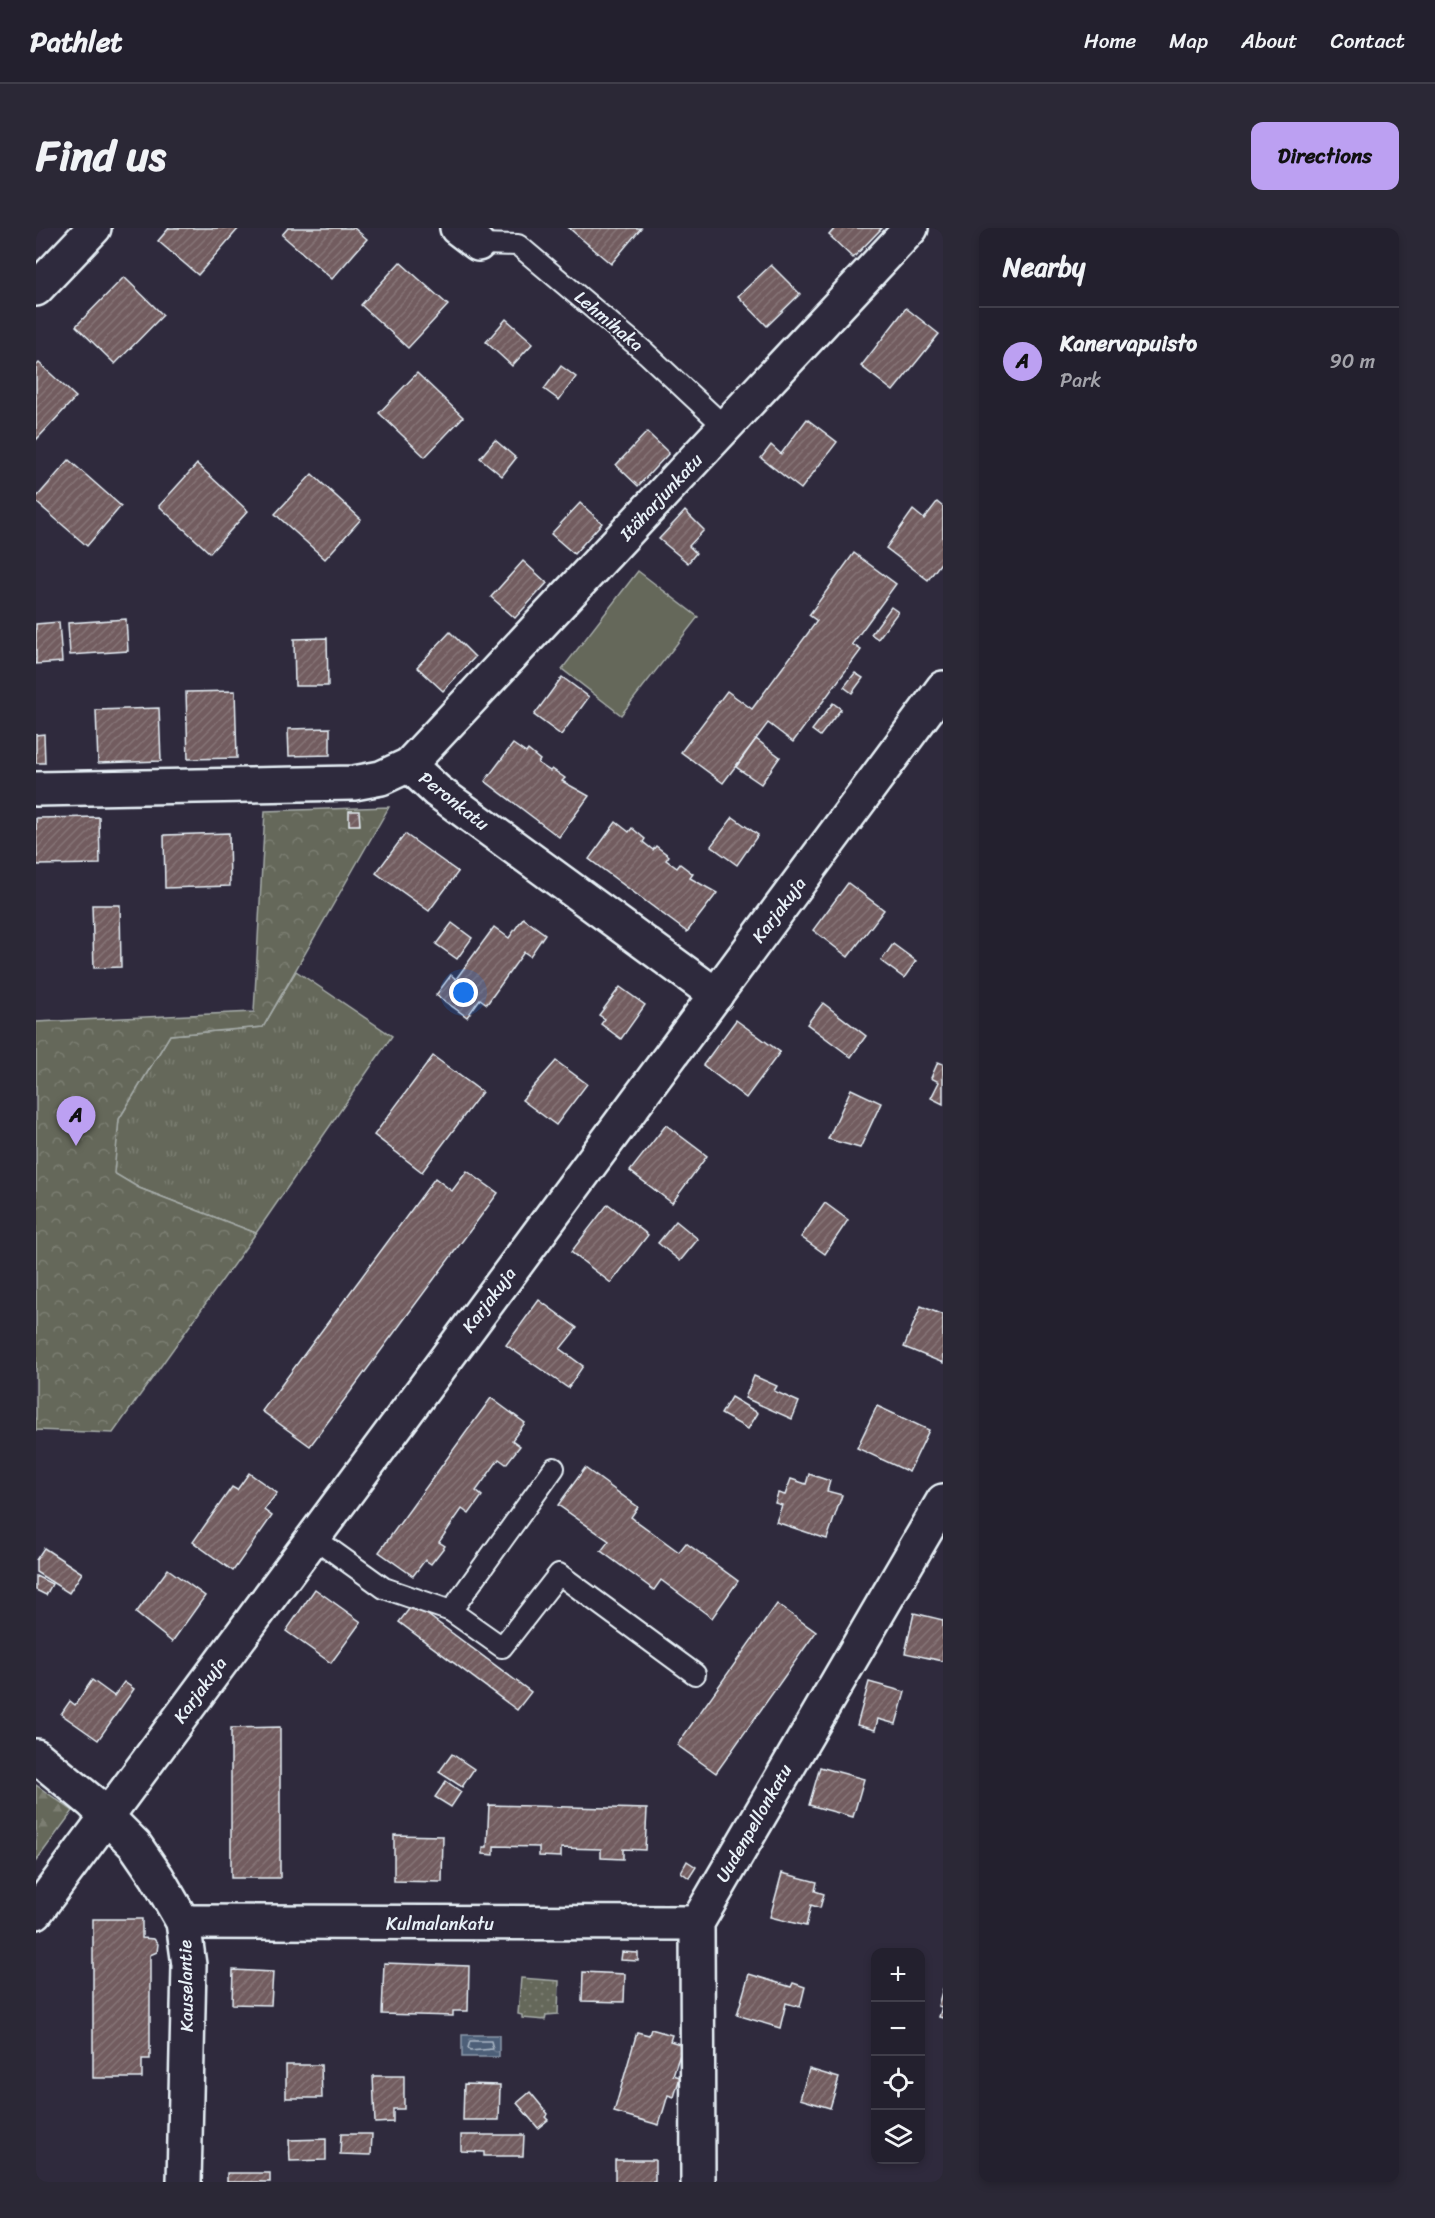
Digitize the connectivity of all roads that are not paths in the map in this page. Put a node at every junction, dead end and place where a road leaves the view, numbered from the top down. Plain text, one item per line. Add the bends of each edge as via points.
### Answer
1 (94, 228) edge
2 (911, 228) edge
3 (468, 236) edge
4 (36, 290) edge
5 (726, 428) junction
6 (943, 688) edge
7 (409, 765) junction
8 (36, 789) edge
9 (716, 995) junction
10 (554, 1468) dead end
11 (943, 1501) edge
12 (313, 1537) junction
13 (451, 1611) junction
14 (695, 1674) dead end
15 (36, 1756) edge
16 (107, 1816) junction
17 (36, 1912) edge
18 (183, 1922) junction
19 (697, 1923) junction
20 (184, 2182) edge
21 (698, 2182) edge

1 - 4 street
2 - 5 street, Itäharjunkatu
3 - 5 lane, Lehmihaka via 518,244 646,353
5 - 7 street, Itäharjunkatu
6 - 9 street, Karjakuja
7 - 8 street, Peronkatu via 381,778 354,783
7 - 9 street, Peronkatu via 437,791
9 - 12 street, Karjakuja
10 - 13 lane
11 - 19 street, Uudenpellonkatu
12 - 13 lane via 384,1588
12 - 16 street, Karjakuja
13 - 14 lane via 502,1647 559,1574
15 - 16 street, Kauselantie
16 - 17 street, Karjakuja
16 - 18 street, Kauselantie via 158,1876
18 - 19 street, Kulmalankatu
18 - 20 street, Kauselantie via 189,1965
19 - 21 street

